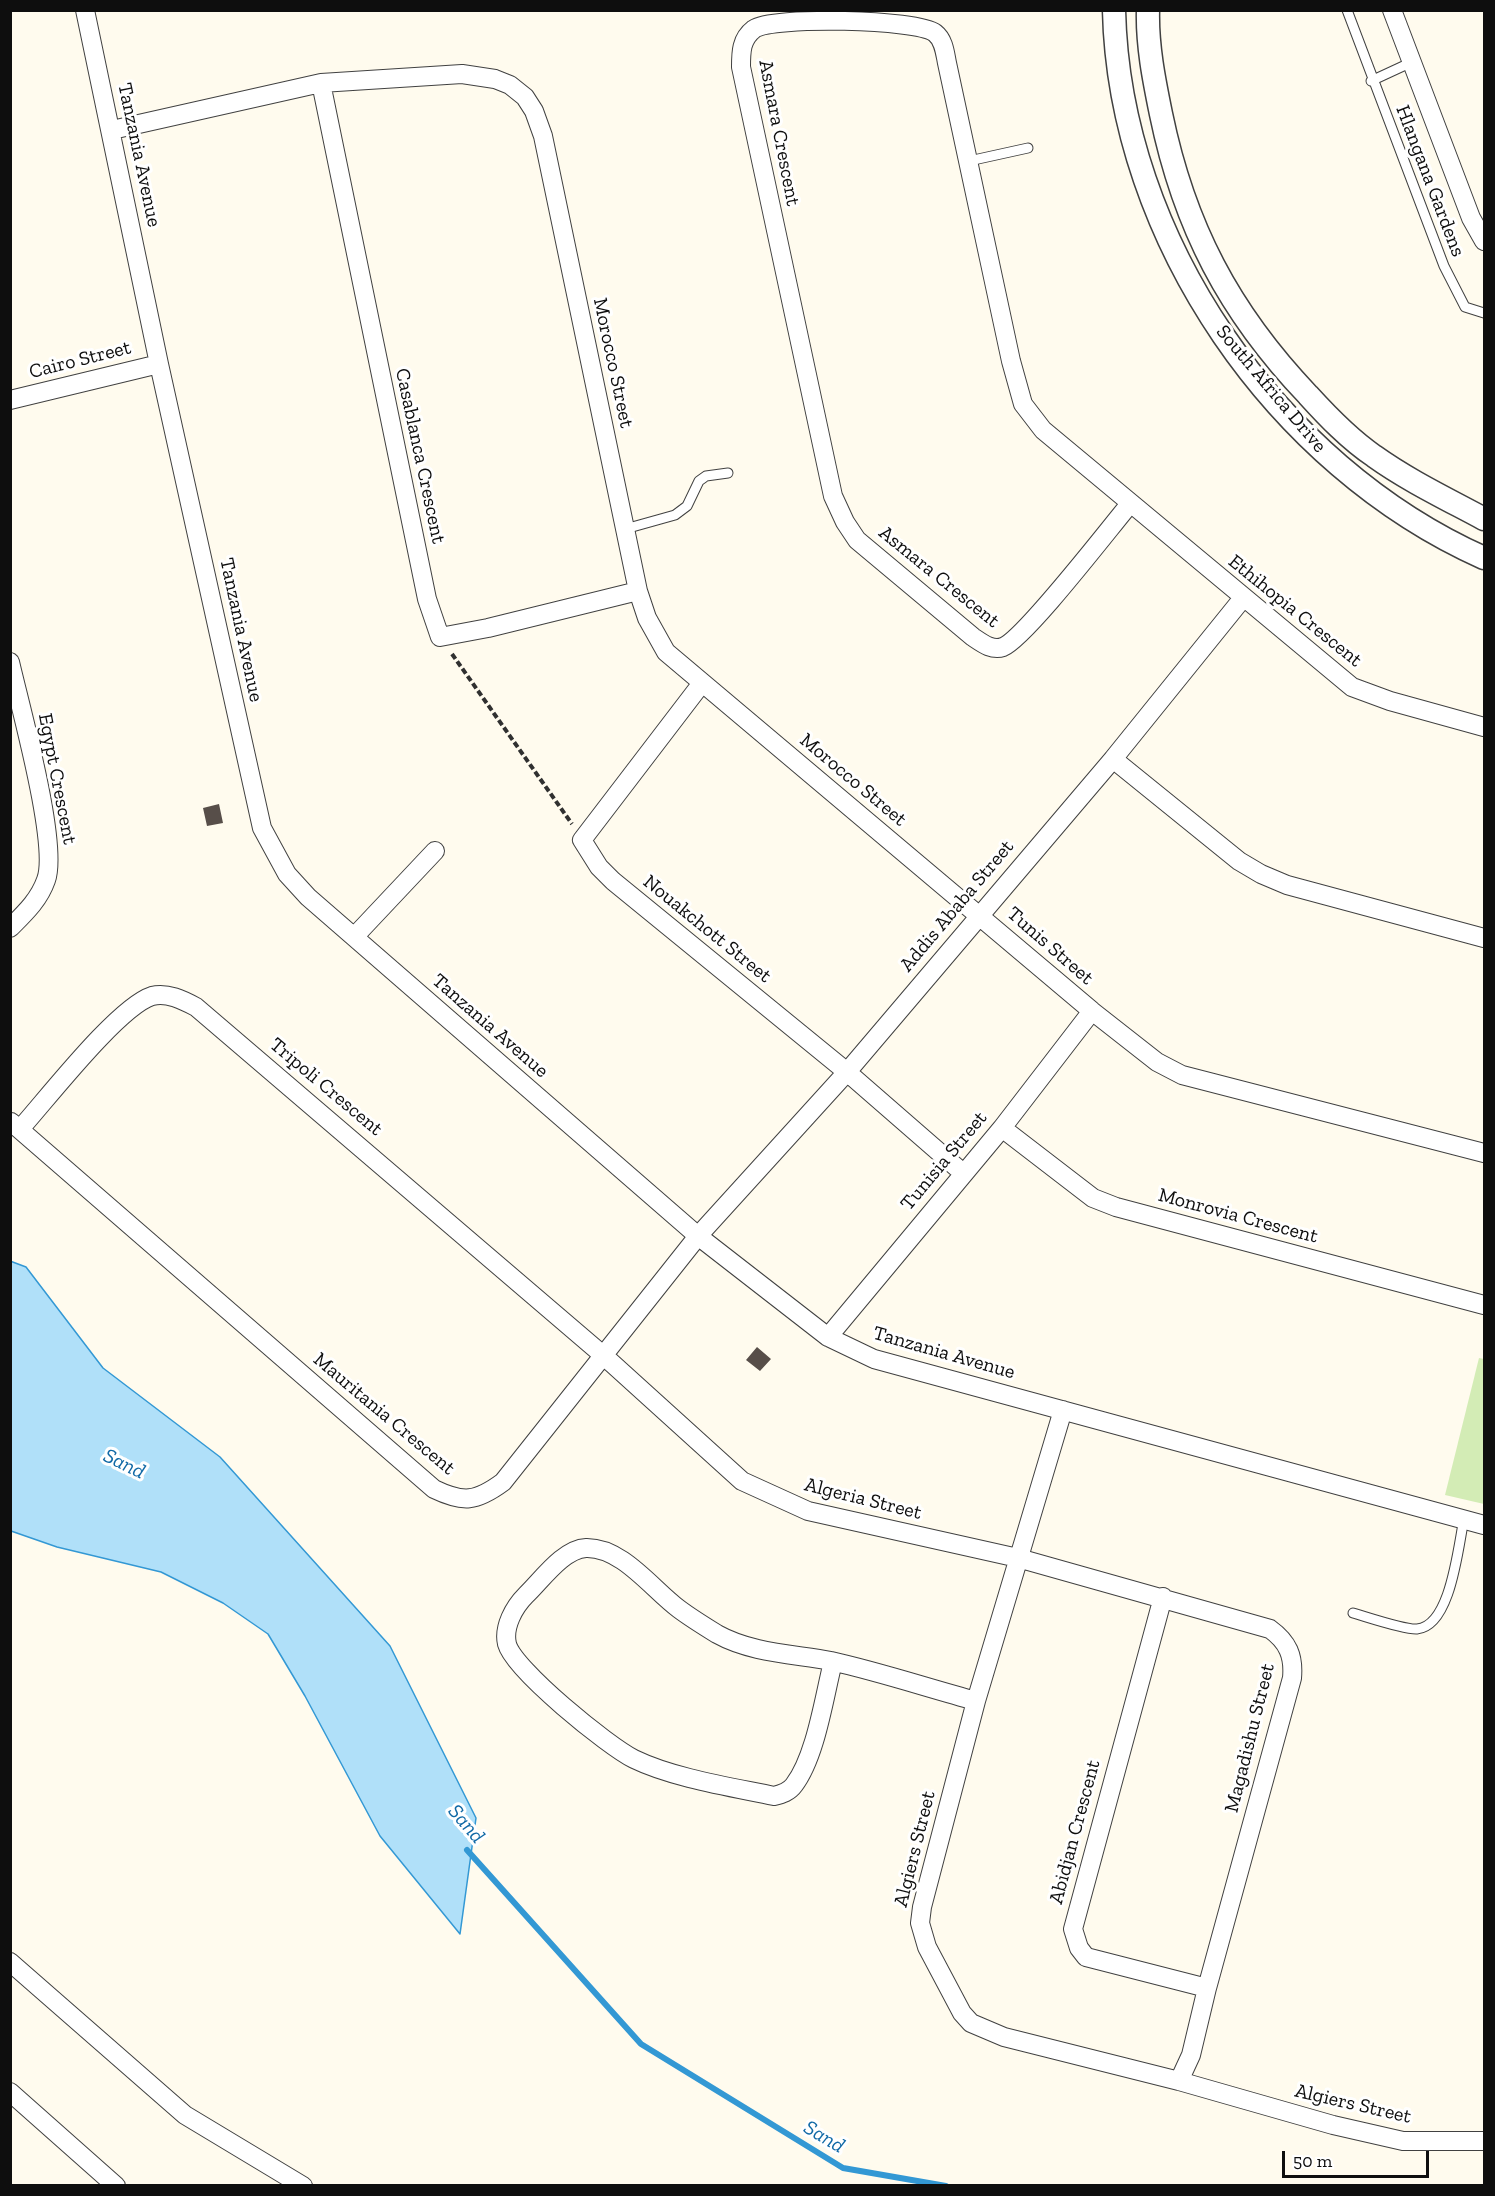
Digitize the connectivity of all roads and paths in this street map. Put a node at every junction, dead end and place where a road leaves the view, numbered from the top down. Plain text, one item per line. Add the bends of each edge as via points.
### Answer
1 (85, 10) edge
2 (1114, 10) edge
3 (1148, 10) edge
4 (1347, 10) edge
5 (1392, 10) edge
6 (1412, 62) junction
7 (1371, 81) junction
8 (321, 83) junction
9 (112, 130) junction
10 (1028, 148) dead end
11 (969, 161) junction
12 (1485, 241) edge
13 (1485, 313) edge
14 (159, 364) junction
15 (10, 400) edge
16 (728, 473) dead end
17 (1129, 505) junction
18 (1485, 519) edge
19 (625, 529) junction
20 (1485, 558) edge
21 (638, 591) junction
22 (1244, 598) junction
23 (440, 637) junction
24 (10, 662) edge
25 (702, 683) junction
26 (1485, 727) edge
27 (1113, 759) junction
28 (582, 840) junction
29 (435, 851) dead end
30 (979, 914) junction
31 (10, 928) edge
32 (354, 937) junction
33 (1485, 938) edge
34 (1092, 1011) junction
35 (847, 1072) junction
36 (15, 1126) edge
37 (1002, 1128) junction
38 (1485, 1153) edge
39 (963, 1173) junction
40 (698, 1236) junction
41 (1485, 1305) edge
42 (828, 1337) junction
43 (604, 1356) junction
44 (1063, 1410) junction
45 (1464, 1519) junction
46 (1485, 1525) edge
47 (1018, 1558) junction
48 (1163, 1597) junction
49 (1353, 1613) dead end
50 (833, 1662) junction
51 (976, 1701) junction
52 (10, 1962) edge
53 (1207, 1988) junction
54 (1179, 2081) junction
55 (10, 2092) edge
56 (1485, 2141) edge
57 (116, 2186) edge
58 (303, 2186) edge

1 - 9 street, Tanzania Avenue
2 - 20 street, South Africa Drive via 1122,87 1143,171 1189,282 1226,342 1336,465 1385,501
3 - 18 street, South Africa Drive via 1155,86 1171,162 1200,240 1225,289 1275,360 1334,423 1373,456
4 - 7 lane, Hlangana Gardens
5 - 6 street
6 - 7 lane
6 - 12 street via 1472,218
7 - 13 lane, Hlangana Gardens via 1456,293 1465,307
8 - 9 street, Morocco Street
8 - 19 street, Morocco Street via 462,74 495,79 525,97 543,136
8 - 23 street, Casablanca Crescent via 427,599
9 - 14 street, Tanzania Avenue
10 - 11 lane
11 - 17 street, Asmara Crescent via 1023,404 1043,430
11 - 17 street, Asmara Crescent via 943,44 927,28 905,23 785,21 756,27 747,35 741,67 833,496 845,522 872,555 973,637 993,648 1003,647 1027,626
14 - 15 street, Cairo Street
14 - 32 street, Tanzania Avenue via 262,828 287,874
16 - 19 lane via 699,481 687,506 675,515
17 - 22 street, Ethihopia Crescent
19 - 21 street, Morocco Street
21 - 23 street
21 - 25 street, Morocco Street via 647,618 666,652
22 - 26 street, Ethihopia Crescent via 1352,687
22 - 27 street, Addis Ababa Street
23 - 28 path
24 - 31 street, Egypt Crescent via 50,857 47,878 36,900
25 - 28 street
25 - 30 street, Morocco Street
27 - 30 street, Addis Ababa Street
27 - 33 street via 1239,861 1261,874 1287,885
28 - 35 street, Nouakchott Street via 613,881
29 - 32 street
30 - 34 street, Tunis Street
30 - 35 street, Addis Ababa Street
32 - 40 street, Tanzania Avenue
34 - 37 street, Tunisia Street
34 - 38 street via 1157,1062 1182,1075
35 - 39 street, Nouakchott Street
35 - 40 street, Addis Ababa Street
36 - 43 street, Tripoli Crescent via 121,1016 153,996 182,1000 196,1007
36 - 43 street, Mauritania Crescent via 388,1451 434,1489 453,1498 487,1494 503,1482
37 - 39 street, Tunisia Street
37 - 41 street, Monrovia Crescent via 1094,1198 1116,1207
39 - 42 street, Tunisia Street
40 - 42 street, Tanzania Avenue
40 - 43 street, Mauritania Crescent
42 - 44 street, Tanzania Avenue via 874,1359
43 - 47 street, Algeria Street via 742,1481 773,1497 808,1511
44 - 45 street, Tanzania Avenue
44 - 47 street, Algiers Street
45 - 46 street, Tanzania Avenue
45 - 49 lane via 1445,1605 1435,1621 1417,1629
47 - 48 street, Magadishu Street
47 - 51 street, Algiers Street
48 - 53 street, Magadishu Street via 1270,1629 1285,1643 1293,1663
48 - 53 street, Abidjan Crescent via 1073,1929 1086,1957
50 - 50 street via 752,1647 720,1636 679,1609 618,1558 583,1548 565,1557 523,1598 507,1630 507,1644 514,1658 541,1686 626,1754 665,1770 774,1796 793,1786 803,1770
50 - 51 street
51 - 54 street, Algiers Street via 920,1923 942,1979 971,2023 1004,2037
52 - 58 street via 185,2115
53 - 54 street, Magadishu Street via 1191,2055
54 - 56 street, Algiers Street via 1403,2141
55 - 57 street

